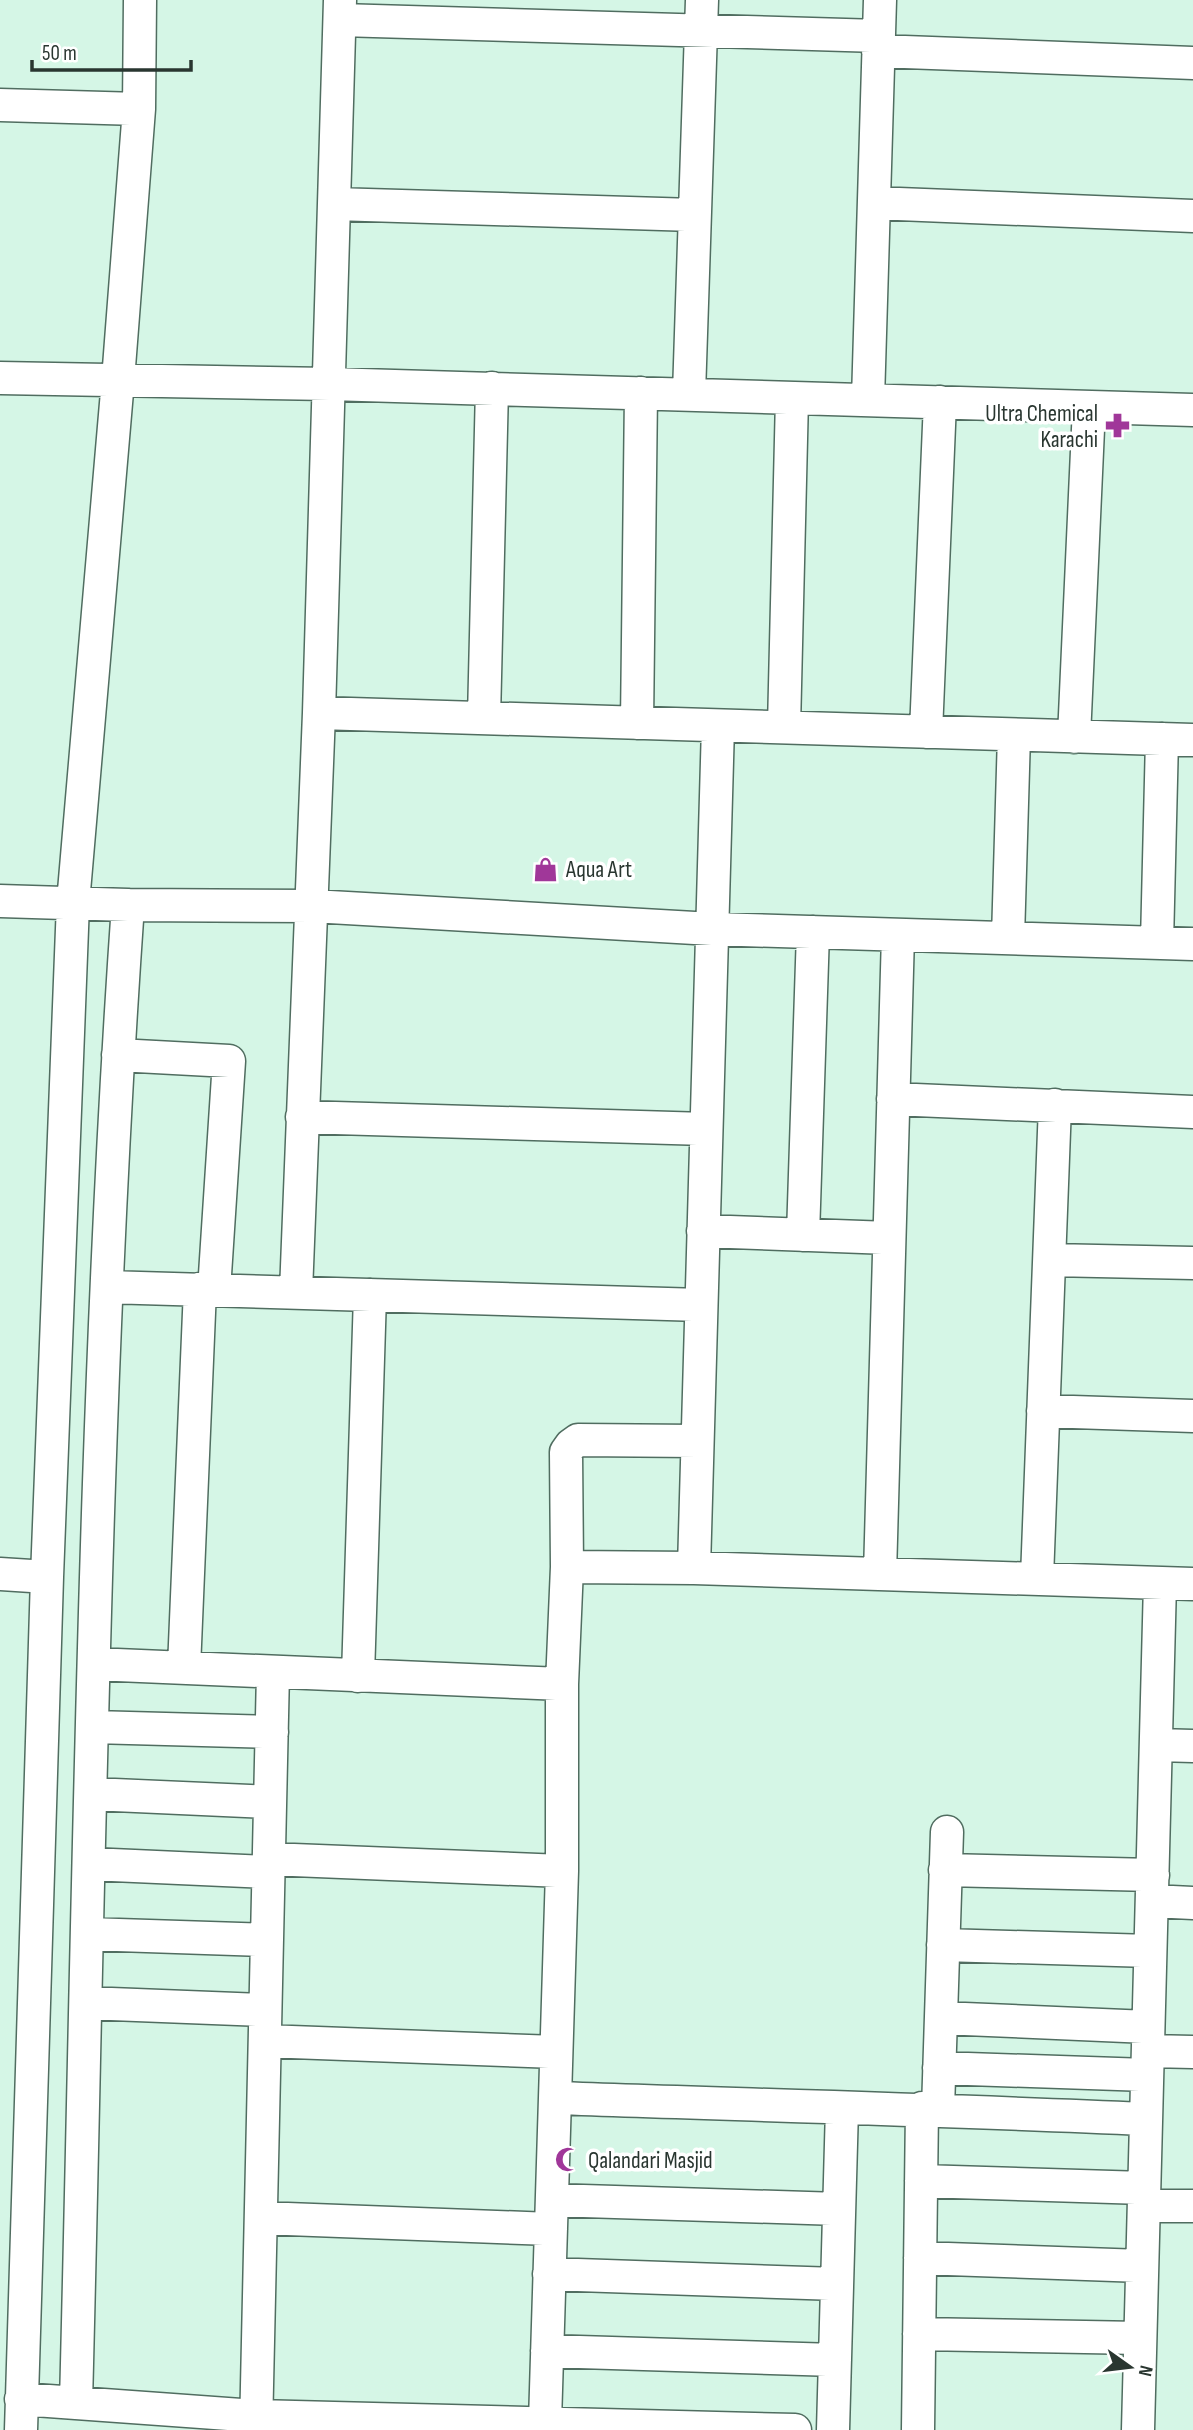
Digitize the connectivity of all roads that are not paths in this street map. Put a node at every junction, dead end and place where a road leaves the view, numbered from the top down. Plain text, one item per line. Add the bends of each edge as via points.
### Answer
1 (140, 0) edge
2 (880, 0) edge
3 (340, 10) edge
4 (701, 15) edge
5 (879, 44) junction
6 (1193, 63) edge
7 (0, 106) edge
8 (139, 109) junction
9 (874, 202) junction
10 (334, 204) junction
11 (694, 215) junction
12 (1193, 216) edge
13 (0, 378) edge
14 (118, 380) junction
15 (329, 383) junction
16 (492, 388) junction
17 (641, 393) junction
18 (689, 394) junction
19 (792, 398) junction
20 (867, 400) junction
21 (940, 402) junction
22 (1089, 407) junction
23 (1193, 410) edge
24 (319, 713) junction
25 (484, 718) junction
26 (637, 723) junction
27 (718, 726) junction
28 (784, 727) junction
29 (926, 732) junction
30 (1014, 735) junction
31 (1074, 737) junction
32 (1162, 739) junction
33 (1193, 740) edge
34 (0, 901) edge
35 (73, 903) junction
36 (128, 905) junction
37 (312, 905) junction
38 (712, 929) junction
39 (813, 932) junction
40 (898, 935) junction
41 (1008, 938) junction
42 (1157, 943) junction
43 (1193, 944) edge
44 (118, 1055) junction
45 (893, 1099) junction
46 (1055, 1105) junction
47 (1193, 1112) edge
48 (302, 1116) junction
49 (706, 1129) junction
50 (703, 1231) junction
51 (803, 1235) junction
52 (889, 1238) junction
53 (1050, 1260) junction
54 (1193, 1263) edge
55 (107, 1287) junction
56 (207, 1290) junction
57 (296, 1292) junction
58 (370, 1295) junction
59 (701, 1305) junction
60 (1043, 1411) junction
61 (1193, 1416) edge
62 (697, 1441) junction
63 (567, 1567) junction
64 (694, 1568) junction
65 (0, 1574) edge
66 (880, 1574) junction
67 (47, 1577) junction
68 (1037, 1578) junction
69 (1160, 1583) junction
70 (1193, 1584) edge
71 (94, 1664) junction
72 (184, 1668) junction
73 (273, 1672) junction
74 (358, 1676) junction
75 (562, 1684) junction
76 (93, 1727) junction
77 (272, 1732) junction
78 (1157, 1745) junction
79 (1193, 1746) edge
80 (92, 1794) junction
81 (270, 1802) junction
82 (947, 1832) dead end
83 (90, 1864) junction
84 (269, 1866) junction
85 (945, 1870) junction
86 (562, 1871) junction
87 (1152, 1888) junction
88 (1193, 1903) edge
89 (88, 1934) junction
90 (267, 1940) junction
91 (943, 1945) junction
92 (1150, 1951) junction
93 (86, 2003) junction
94 (265, 2010) junction
95 (941, 2018) junction
96 (265, 2041) junction
97 (1148, 2051) junction
98 (556, 2052) junction
99 (1193, 2052) edge
100 (939, 2068) junction
101 (555, 2098) junction
102 (842, 2108) junction
103 (930, 2109) junction
104 (1146, 2119) junction
105 (921, 2181) junction
106 (1144, 2197) junction
107 (1193, 2206) edge
108 (839, 2209) junction
109 (551, 2215) junction
110 (261, 2218) junction
111 (920, 2258) junction
112 (1142, 2266) junction
113 (550, 2274) junction
114 (837, 2284) junction
115 (919, 2333) junction
116 (1140, 2338) junction
117 (547, 2351) junction
118 (835, 2360) junction
119 (76, 2403) junction
120 (21, 2415) edge
121 (545, 2422) junction
122 (256, 2423) edge
123 (795, 2430) edge
124 (833, 2430) edge
125 (918, 2430) edge
126 (1138, 2430) edge

1 - 8 street
2 - 5 street
3 - 4 street
3 - 10 street
4 - 5 street
4 - 11 street
5 - 6 street
5 - 9 street
7 - 8 street
8 - 14 street
9 - 12 street
9 - 20 street
10 - 11 street
10 - 15 street
11 - 18 street
13 - 14 street
14 - 15 street
14 - 35 street
15 - 16 street
15 - 24 street
16 - 17 street
16 - 25 street
17 - 18 street
17 - 26 street
18 - 19 street
19 - 20 street
19 - 28 street
20 - 21 street
21 - 22 street
21 - 29 street
22 - 23 street
22 - 31 street
24 - 25 street
24 - 37 street
25 - 26 street
26 - 27 street
27 - 28 street
27 - 38 street
28 - 29 street
29 - 30 street
30 - 31 street
30 - 41 street
31 - 32 street
32 - 33 street
32 - 42 street
34 - 35 street
35 - 36 street
35 - 67 street
36 - 37 street
36 - 44 street
37 - 38 street
37 - 48 street
38 - 39 street
38 - 49 street
39 - 40 street
39 - 51 street
40 - 41 street
40 - 45 street
41 - 42 street
42 - 43 street
44 - 55 street
44 - 56 street via 229,1061
45 - 46 street
45 - 52 street
46 - 47 street
46 - 53 street
48 - 49 street
48 - 57 street
49 - 50 street
50 - 51 street
50 - 59 street
51 - 52 street
52 - 66 street
53 - 54 street
53 - 60 street
55 - 56 street
55 - 71 street
56 - 57 street
56 - 72 street
57 - 58 street
58 - 59 street
58 - 74 street
59 - 62 street
60 - 61 street
60 - 68 street
62 - 63 street via 578,1440 571,1445 566,1452
62 - 64 street
63 - 64 street
63 - 75 street
64 - 66 street
65 - 67 street
66 - 68 street
67 - 120 street
68 - 69 street
69 - 70 street
69 - 78 street
71 - 72 street
71 - 76 street
72 - 73 street
73 - 74 street
73 - 77 street
74 - 75 street
75 - 86 street
76 - 77 street
76 - 80 street
77 - 81 street
78 - 79 street
78 - 87 street
80 - 81 street
80 - 83 street
81 - 84 street
82 - 85 street
83 - 84 street
83 - 89 street
84 - 86 street
84 - 90 street
85 - 87 street
85 - 91 street
86 - 98 street
87 - 88 street
87 - 92 street
89 - 90 street
89 - 93 street
90 - 94 street
91 - 92 street
91 - 95 street
92 - 97 street
93 - 94 street
93 - 119 street
94 - 96 street
95 - 97 street
95 - 100 street
96 - 98 street
96 - 110 street
97 - 99 street
97 - 100 street
97 - 104 street
98 - 101 street
100 - 103 street
101 - 102 street
101 - 109 street
102 - 103 street
102 - 108 street
103 - 104 street
103 - 105 street
104 - 106 street
105 - 106 street
105 - 111 street
106 - 107 street
106 - 112 street
108 - 109 street
108 - 114 street
109 - 110 street
109 - 113 street
110 - 122 street
111 - 112 street
111 - 115 street
112 - 116 street
113 - 114 street
113 - 117 street
114 - 118 street
115 - 116 street
115 - 125 street
116 - 126 street
117 - 118 street
117 - 121 street
118 - 124 street
119 - 120 street
119 - 122 street
121 - 122 street
121 - 123 street

